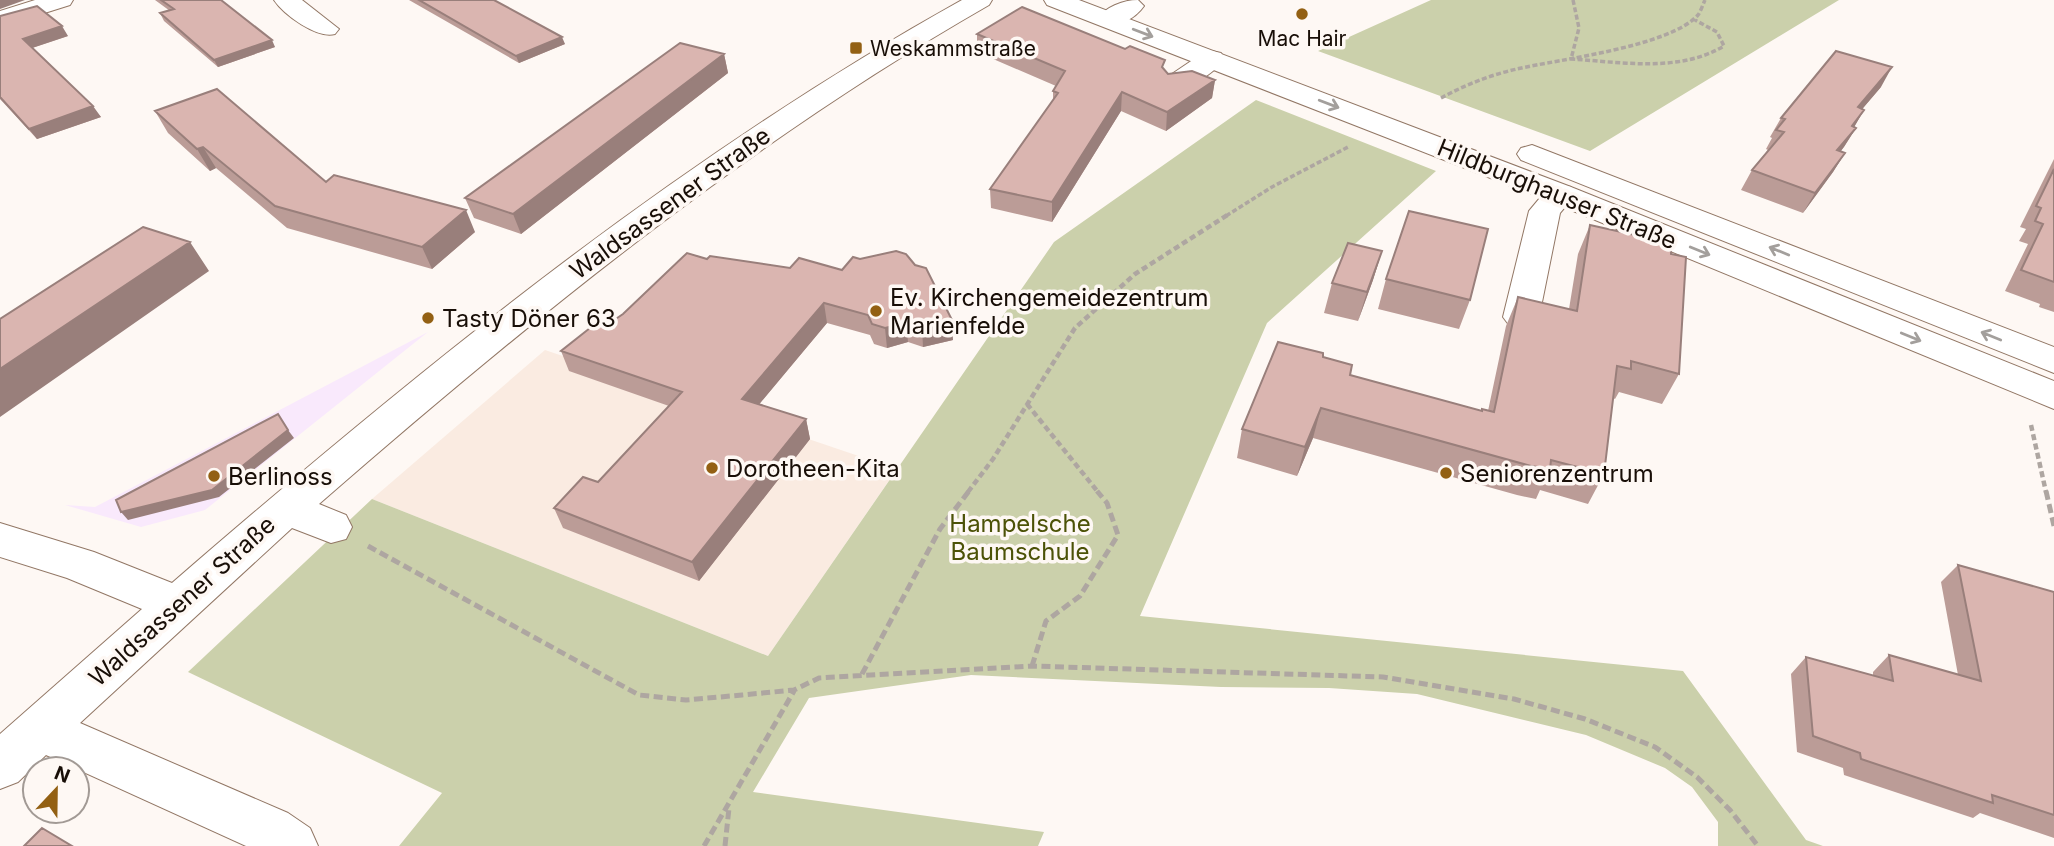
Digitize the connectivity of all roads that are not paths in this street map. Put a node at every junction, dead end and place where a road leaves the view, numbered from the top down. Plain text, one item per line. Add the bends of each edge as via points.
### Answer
1 (61, 0) edge
2 (286, 0) edge
3 (979, 0) edge
4 (1056, 0) edge
5 (1123, 6) edge
6 (0, 19) edge
7 (326, 29) dead end
8 (1206, 57) junction
9 (1177, 77) edge
10 (1376, 96) dead end
11 (1428, 104) road end
12 (1560, 194) junction
13 (1521, 317) edge
14 (2054, 361) edge
15 (2041, 405) edge
16 (286, 508) junction
17 (331, 527) road end
18 (0, 540) edge
19 (178, 605) junction
20 (40, 729) junction
21 (0, 766) edge
22 (292, 846) edge

1 - 6 main road
2 - 7 main road
3 - 16 main road, Waldsassener Straße via 804,107 677,195 516,317
4 - 5 main road, Hildburghauser Straße
5 -> 8 main road, Hildburghauser Straße
5 - 10 main road, Hildburghauser Straße
8 - 9 main road
8 -> 12 main road, Hildburghauser Straße
14 -> 11 main road, Hildburghauser Straße via 1689,216
12 - 13 main road via 1545,211
12 -> 15 main road, Hildburghauser Straße
16 - 17 main road
16 - 19 main road, Waldsassener Straße
18 - 19 main road via 79,564
19 - 20 main road, Waldsassener Straße
20 - 21 main road, Waldsassener Straße
20 - 22 main road via 270,831

